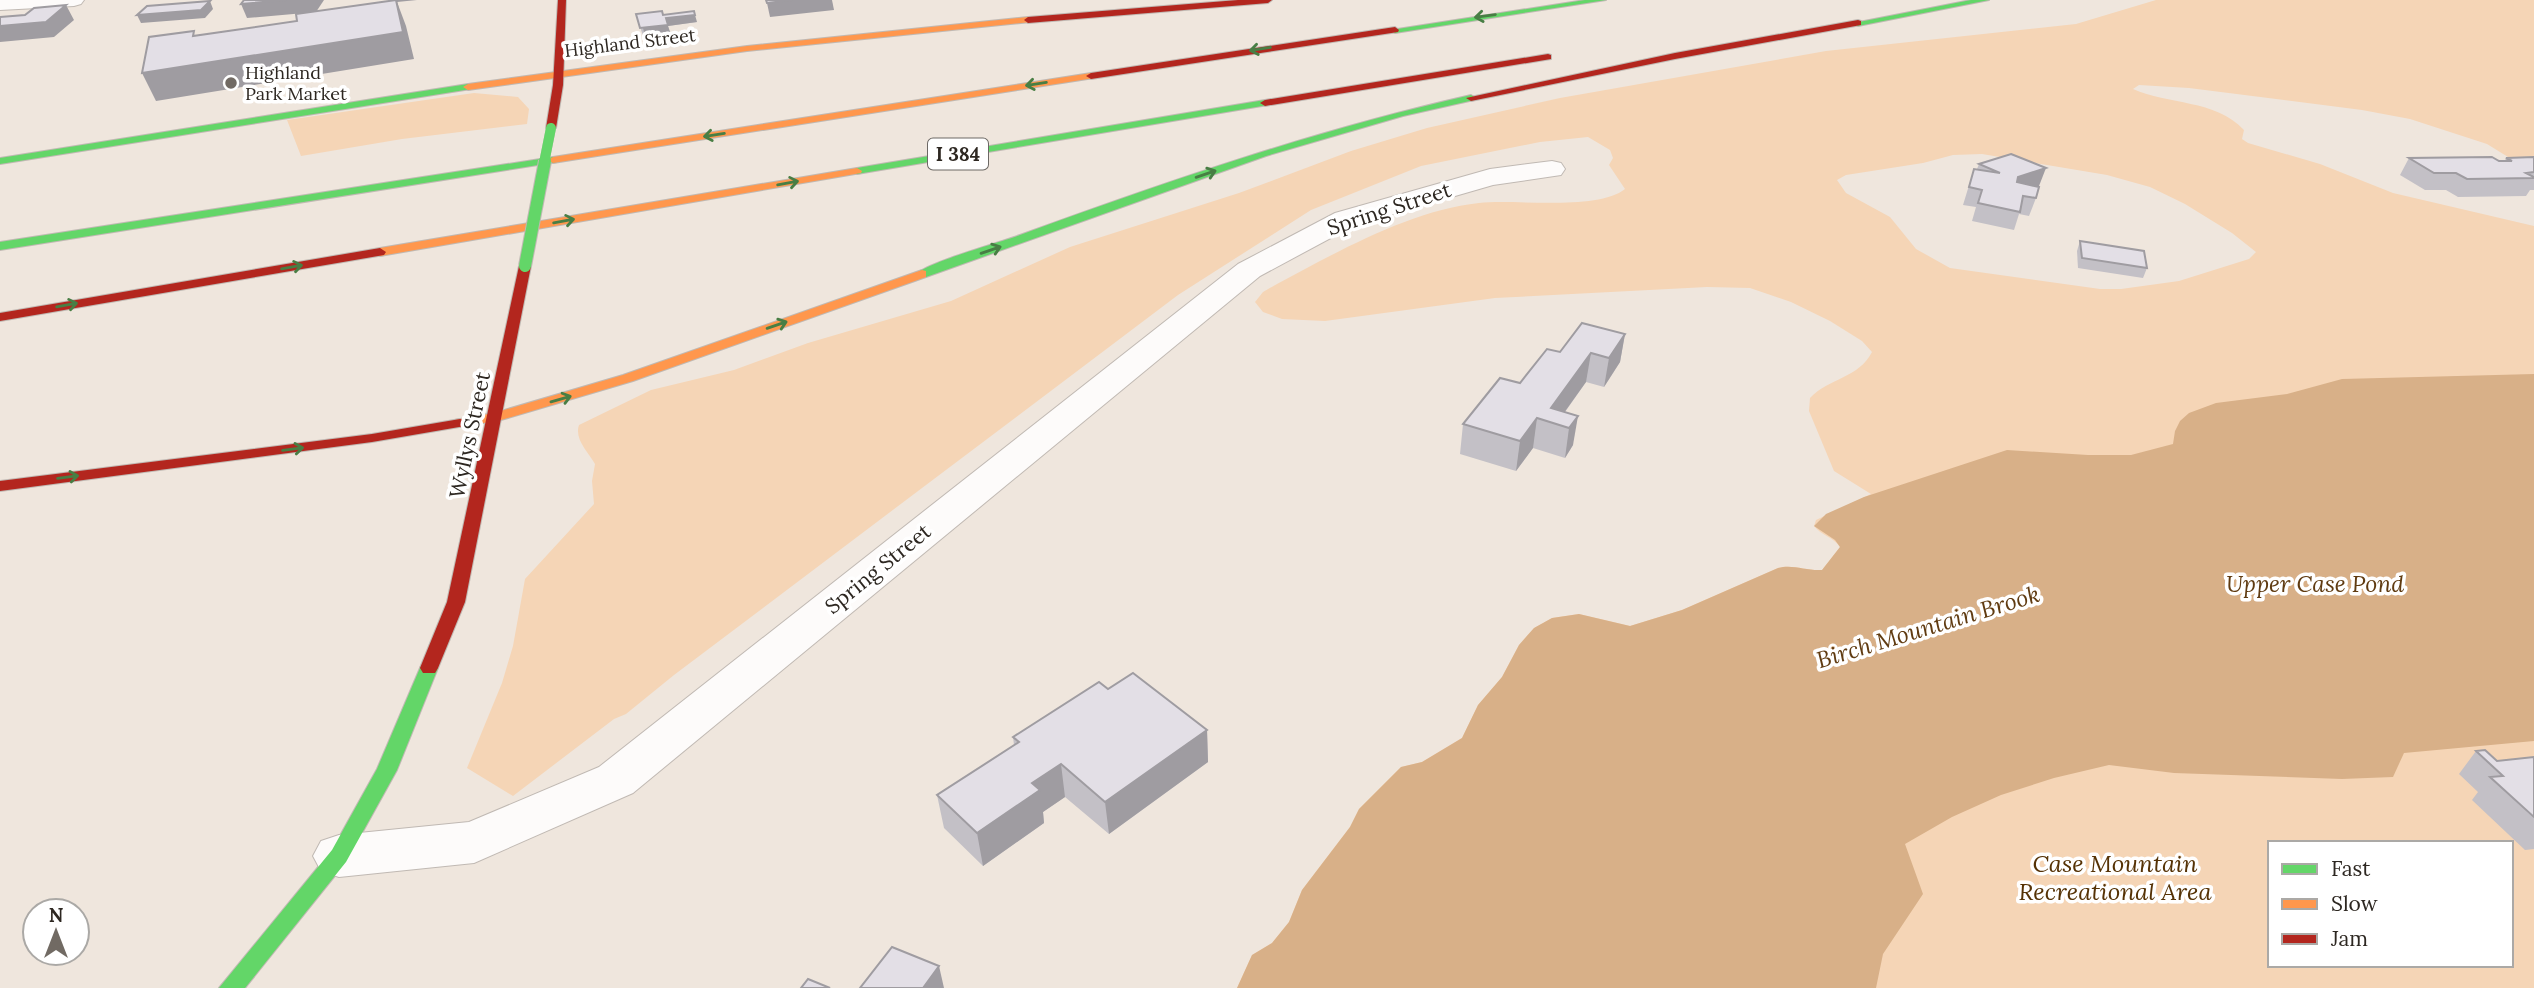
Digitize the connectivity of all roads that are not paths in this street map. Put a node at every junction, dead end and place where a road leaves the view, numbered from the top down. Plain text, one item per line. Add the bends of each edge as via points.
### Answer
1 (74, 0) edge
2 (562, 0) edge
3 (1268, 0) edge
4 (1602, 0) edge
5 (1918, 0) edge
6 (1985, 0) edge
7 (0, 4) edge
8 (1756, 25) dead end
9 (1566, 54) dead end
10 (558, 72) junction
11 (0, 161) edge
12 (1552, 169) dead end
13 (0, 246) edge
14 (0, 317) edge
15 (496, 417) junction
16 (0, 486) edge
17 (339, 856) junction
18 (231, 988) edge

1 - 7 street
2 - 10 main road, Wyllys Street
3 - 10 main road, Highland Street via 883,32
4 -> 13 main road via 1253,50
5 - 8 main road
15 -> 6 main road via 628,378 1360,124 1699,52
14 -> 9 main road, I 384
10 - 11 main road, Highland Street
10 - 15 main road, Wyllys Street, bridge via 558,96
12 - 17 street, Spring Street via 1490,177 1345,219 1249,270 616,780 474,842
16 -> 15 main road via 372,439
15 - 17 main road, Wyllys Street via 456,602 387,770
17 - 18 main road

